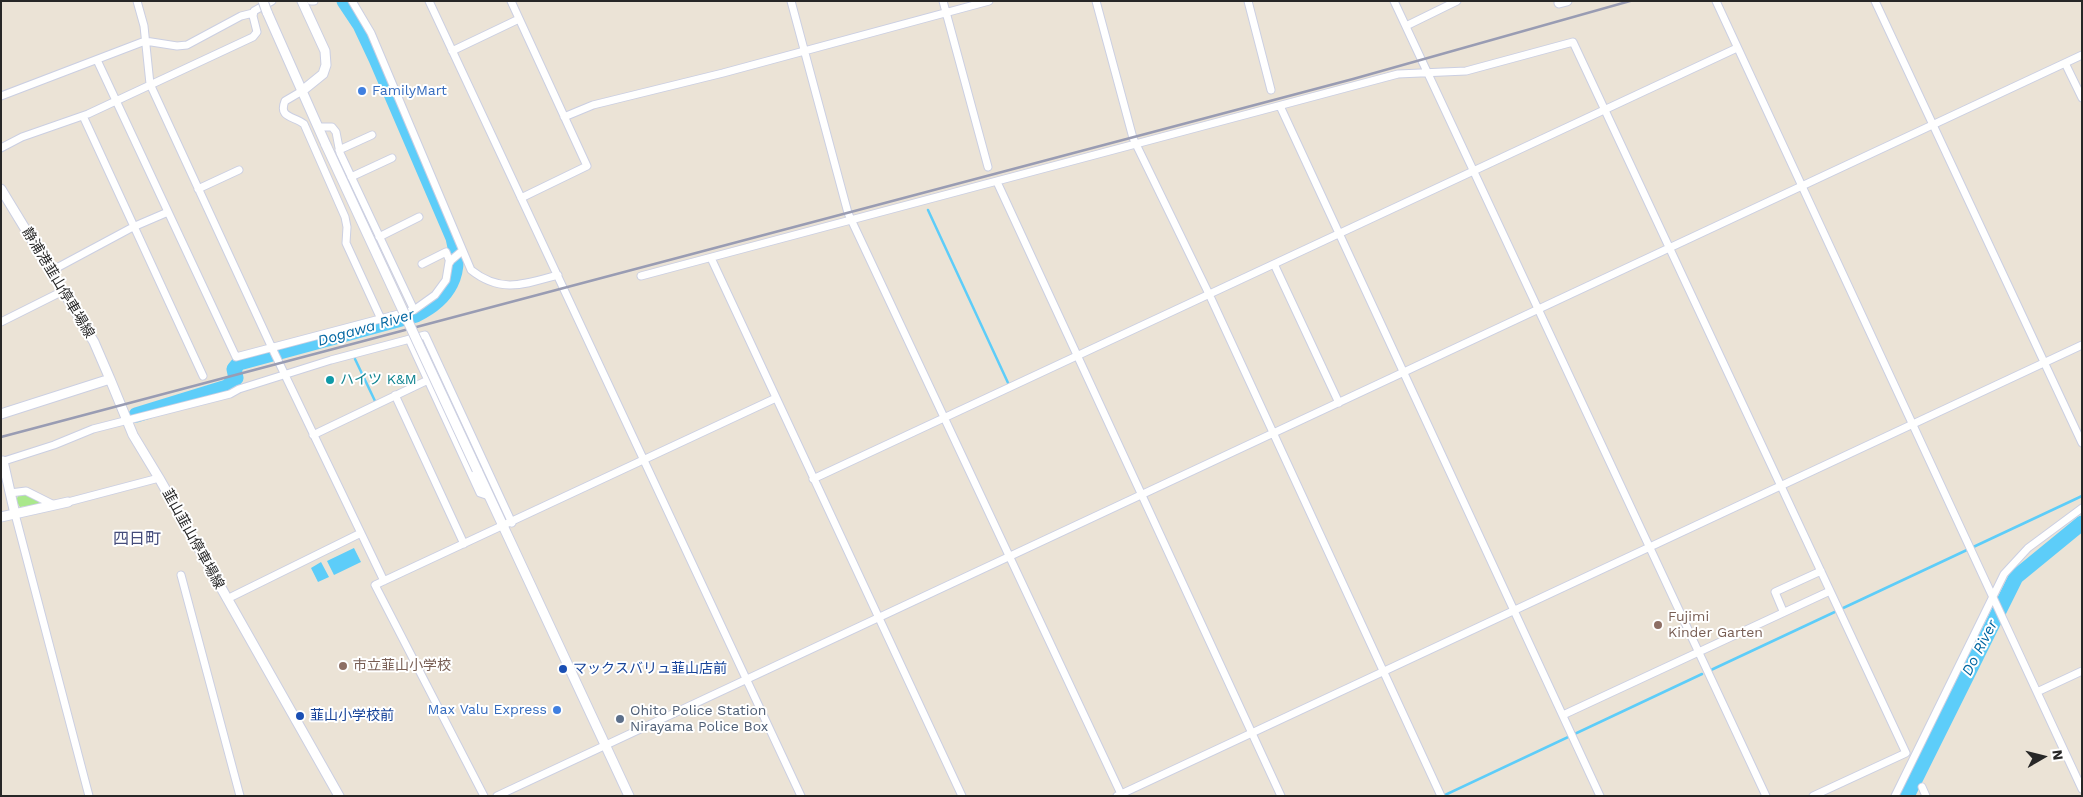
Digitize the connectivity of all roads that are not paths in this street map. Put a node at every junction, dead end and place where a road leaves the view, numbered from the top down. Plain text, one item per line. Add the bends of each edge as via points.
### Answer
1 (137, 1) edge
2 (264, 1) edge
3 (272, 1) edge
4 (302, 1) edge
5 (352, 1) edge
6 (429, 1) edge
7 (511, 1) edge
8 (791, 1) edge
9 (943, 1) edge
10 (989, 1) edge
11 (1096, 1) edge
12 (1248, 1) edge
13 (1394, 1) edge
14 (1457, 1) edge
15 (1716, 1) edge
16 (1875, 1) edge
17 (946, 12) junction
18 (253, 13) junction
19 (520, 19) junction
20 (1406, 26) junction
21 (145, 42) junction
22 (1737, 48) junction
23 (804, 50) junction
24 (452, 51) junction
25 (2082, 56) edge
26 (97, 60) junction
27 (2066, 63) junction
28 (1426, 72) junction
29 (150, 84) junction
30 (1272, 90) dead end
31 (302, 91) junction
32 (1, 96) edge
33 (2082, 98) edge
34 (116, 101) junction
35 (1280, 106) junction
36 (1605, 109) junction
37 (83, 116) junction
38 (564, 117) junction
39 (1932, 124) junction
40 (318, 127) junction
41 (372, 134) dead end
42 (1136, 145) junction
43 (1, 148) edge
44 (339, 150) junction
45 (392, 158) dead end
46 (988, 167) dead end
47 (239, 170) dead end
48 (1473, 172) junction
49 (351, 177) junction
50 (997, 182) junction
51 (1802, 186) junction
52 (1, 189) edge
53 (198, 190) junction
54 (521, 198) junction
55 (168, 212) junction
56 (419, 218) dead end
57 (852, 220) junction
58 (133, 227) junction
59 (1340, 234) junction
60 (379, 237) junction
61 (1669, 248) junction
62 (462, 252) junction
63 (711, 258) junction
64 (451, 260) junction
65 (422, 264) dead end
66 (1274, 264) junction
67 (51, 271) junction
68 (558, 275) junction
69 (641, 276) dead end
70 (62, 291) junction
71 (1209, 294) junction
72 (414, 310) junction
73 (1538, 310) junction
74 (381, 319) junction
75 (1, 322) edge
76 (409, 339) junction
77 (2082, 345) edge
78 (273, 349) junction
79 (1077, 356) junction
80 (2045, 362) junction
81 (1404, 372) junction
82 (285, 375) junction
83 (203, 376) dead end
84 (110, 378) junction
85 (428, 380) junction
86 (395, 396) junction
87 (776, 398) junction
88 (1339, 403) junction
89 (1, 414) edge
90 (944, 418) junction
91 (127, 422) junction
92 (1913, 424) junction
93 (1273, 434) junction
94 (313, 435) junction
95 (2082, 443) edge
96 (645, 460) junction
97 (2, 461) edge
98 (158, 478) junction
99 (813, 478) junction
100 (1782, 486) junction
101 (10, 493) junction
102 (1142, 495) junction
103 (489, 496) junction
104 (68, 502) joint
105 (54, 505) junction
106 (2082, 508) edge
107 (15, 514) junction
108 (1, 517) edge
109 (512, 523) junction
110 (503, 527) junction
111 (361, 533) junction
112 (464, 544) junction
113 (1650, 547) junction
114 (1009, 556) junction
115 (1821, 571) junction
116 (181, 575) dead end
117 (384, 581) junction
118 (1830, 590) junction
119 (1993, 597) junction
120 (227, 599) junction
121 (1514, 609) junction
122 (1783, 612) junction
123 (878, 617) junction
124 (1698, 651) junction
125 (2082, 671) edge
126 (1384, 672) junction
127 (747, 679) junction
128 (2038, 692) junction
129 (1563, 714) junction
130 (1251, 733) junction
131 (606, 745) junction
132 (1906, 753) junction
133 (1913, 759) junction
134 (1922, 787) dead end
135 (2082, 789) edge
136 (1120, 795) edge
137 (89, 796) edge
138 (240, 796) edge
139 (339, 796) edge
140 (484, 796) edge
141 (497, 796) edge
142 (630, 796) edge
143 (801, 796) edge
144 (962, 796) edge
145 (1280, 796) edge
146 (1441, 796) edge
147 (1600, 796) edge
148 (1766, 796) edge
149 (1813, 796) edge
150 (1895, 796) edge
151 (1926, 796) edge

1 - 21 street
2 - 31 main road, bridge
3 - 18 street via 259,6
4 - 31 main road via 326,58 323,74
5 - 62 street via 371,33
6 - 24 street
7 - 19 street
8 - 23 street
9 - 17 street
10 - 17 street
11 - 42 street
12 - 30 street
13 - 20 street
14 - 20 street
15 - 22 street
16 - 39 street
17 - 23 street
17 - 46 street
18 - 21 street via 182,46
18 - 29 street via 257,29 255,35
19 - 24 street
19 - 38 street
20 - 28 street
21 - 26 street
21 - 29 street
22 - 36 street
22 - 51 street
23 - 38 street via 593,105
23 - 57 street
24 - 54 street
25 - 27 street
26 - 32 street
26 - 34 street
27 - 33 street
27 - 39 street
28 - 35 street via 1398,74
28 - 36 street via 1466,71 1574,42
28 - 48 street
29 - 34 street
29 - 53 street
31 - 40 main road
31 - 74 street via 285,101 284,112 287,117 304,124 318,152 346,222 346,243
34 - 37 street
34 - 55 street
35 - 42 street
35 - 59 street
36 - 48 street
36 - 61 street
37 - 43 street via 22,137
37 - 58 street
38 - 54 street via 587,166
39 - 51 street
39 - 80 street
40 - 44 street via 332,127
40 - 103 main road, bridge
41 - 44 street
42 - 50 street
42 - 71 street
44 - 49 street
45 - 49 street
47 - 53 street
48 - 59 street
48 - 73 street
49 - 60 street
50 - 57 street
50 - 79 street
51 - 61 street
51 - 92 street
52 - 67 main road, 静浦港韮山停車場線
53 - 78 street
54 - 68 street
55 - 58 street
55 - 78 street via 236,357
56 - 60 street
57 - 63 street
57 - 90 street
58 - 67 street
58 - 83 street
59 - 66 street
59 - 81 street
60 - 72 street
61 - 73 street
61 - 100 street
62 - 64 street
62 - 68 street via 471,270 500,286 526,284
63 - 69 street
63 - 87 street
64 - 65 street via 446,252
64 - 72 street via 441,288
66 - 71 street
66 - 88 street
67 - 70 main road, 静浦港韮山停車場線
68 - 96 street
70 - 75 street
70 - 84 main road, 静浦港韮山停車場線 via 94,342
71 - 79 street
71 - 93 street
72 - 74 street
73 - 81 street
73 - 113 street
74 - 78 street
76 - 82 street
76 - 85 street
76 - 109 street via 425,335
77 - 80 street
78 - 82 street
79 - 90 street
79 - 102 street
80 - 92 street
80 - 95 street
81 - 88 street
81 - 121 street
82 - 91 street via 230,394
82 - 94 street
84 - 89 main road
84 - 91 main road, 韮山韮山停車場線
85 - 86 street
85 - 103 street via 480,493
86 - 94 street
86 - 112 street
87 - 96 street
87 - 99 street
88 - 93 street
90 - 99 street
90 - 114 street
91 - 97 street
91 - 98 main road, 韮山韮山停車場線
92 - 100 street
92 - 119 street
93 - 102 street
93 - 126 street
94 - 111 street
96 - 109 street
96 - 127 street
97 - 101 main road
98 - 104 street
98 - 120 main road, 韮山韮山停車場線
99 - 123 street
100 - 113 street
100 - 115 street
101 - 105 street via 26,491
101 - 107 main road
102 - 114 street
102 - 130 street
103 - 110 main road
104 - 105 main road
105 - 107 main road
106 - 119 street via 2028,548 2004,574
107 - 108 main road
107 - 137 street
109 - 110 street
110 - 112 street
110 - 131 main road
111 - 117 street
111 - 120 street
112 - 117 street
113 - 121 street
113 - 124 street
114 - 123 street
114 - 136 street
115 - 118 street
115 - 122 street via 1775,592
116 - 138 street
117 - 140 street via 375,586
118 - 122 street
118 - 132 street
119 - 128 street
119 - 133 street
120 - 139 main road, 韮山韮山停車場線
121 - 126 street
121 - 129 street
122 - 124 street
123 - 127 street
123 - 144 street
124 - 129 street
124 - 148 street
125 - 128 street
126 - 130 street
126 - 146 street
127 - 131 street
127 - 143 street
128 - 135 street
129 - 147 street
130 - 136 street
130 - 145 street
131 - 141 street
131 - 142 main road
132 - 133 street
132 - 149 street
133 - 150 street
134 - 151 street

